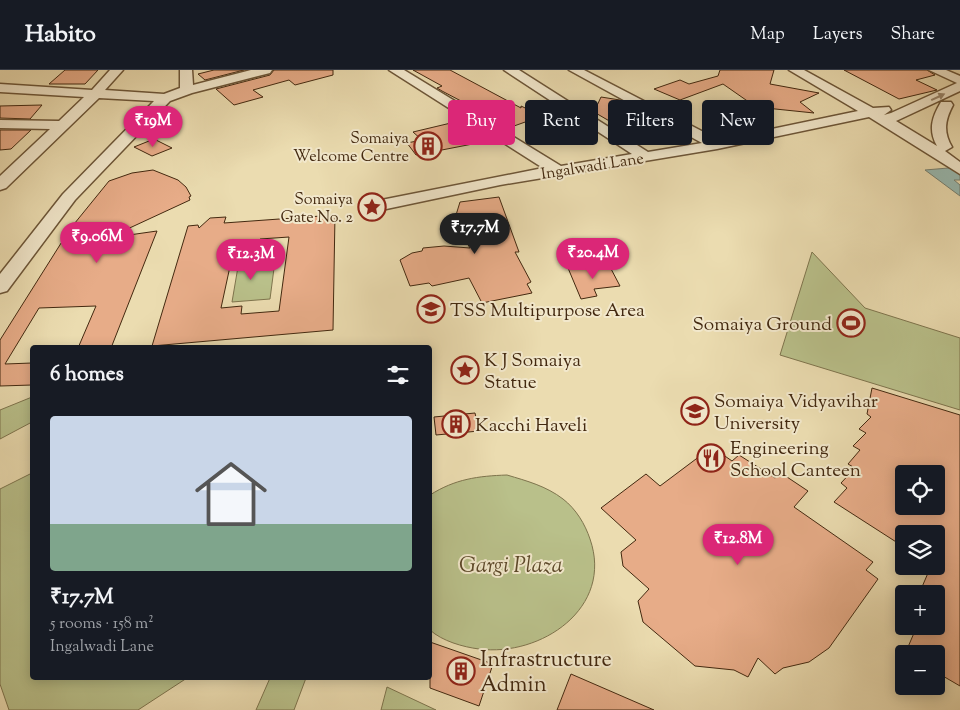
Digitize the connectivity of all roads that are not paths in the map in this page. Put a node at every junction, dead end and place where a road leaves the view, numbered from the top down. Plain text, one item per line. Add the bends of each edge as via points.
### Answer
1 (117, 70) edge
2 (186, 70) edge
3 (266, 70) edge
4 (395, 70) edge
5 (510, 70) edge
6 (575, 70) edge
7 (795, 70) edge
8 (809, 70) edge
9 (935, 70) edge
10 (960, 80) edge
11 (960, 86) edge
12 (0, 88) edge
13 (187, 90) junction
14 (94, 95) junction
15 (165, 98) junction
16 (960, 99) edge
17 (946, 105) junction
18 (888, 118) junction
19 (0, 124) edge
20 (62, 124) junction
21 (774, 136) edge
22 (702, 137) edge
23 (717, 145) edge
24 (945, 147) junction
25 (645, 156) junction
26 (0, 163) edge
27 (23, 163) junction
28 (957, 163) edge
29 (557, 170) junction
30 (0, 185) edge
31 (372, 207) dead end
32 (0, 287) edge

1 - 14 street
2 - 13 street
3 - 13 street
4 - 29 street
5 - 25 street
6 - 22 street
7 - 18 street
8 - 18 street
9 - 10 street
18 -> 11 street
12 - 14 street
13 - 15 street
14 - 15 street
14 - 20 street
15 - 32 street via 69,197
16 - 17 street
17 - 18 street
17 - 24 street via 936,127 938,138
18 - 21 street, Ingalwadi Lane
18 - 24 street
18 - 28 street
19 - 20 street
20 - 27 street
23 - 25 street, Ingalwadi Lane
24 - 28 street
25 - 29 street, Ingalwadi Lane
26 - 27 street
27 - 30 street
29 - 31 street, Ingalwadi Lane

